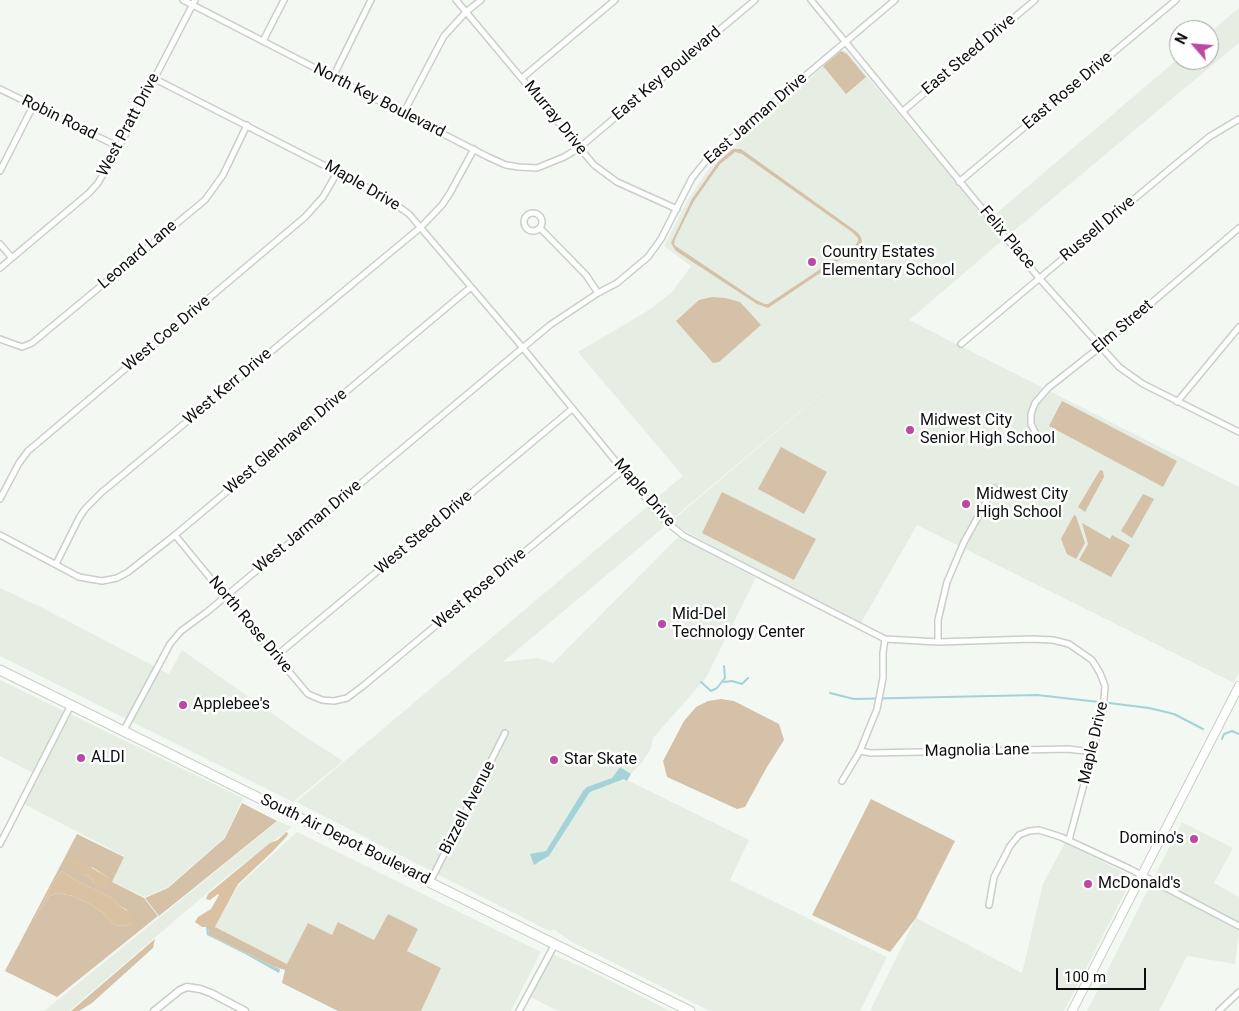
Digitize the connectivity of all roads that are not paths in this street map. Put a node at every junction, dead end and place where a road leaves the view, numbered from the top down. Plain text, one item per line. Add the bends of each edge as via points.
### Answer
1 (183, 0) edge
2 (284, 0) edge
3 (371, 0) edge
4 (456, 0) edge
5 (481, 0) edge
6 (615, 0) edge
7 (756, 0) edge
8 (811, 0) edge
9 (895, 0) edge
10 (1035, 0) edge
11 (1176, 0) edge
12 (194, 2) edge
13 (466, 12) junction
14 (263, 41) junction
15 (845, 42) junction
16 (332, 77) junction
17 (154, 78) junction
18 (522, 78) junction
19 (0, 89) edge
20 (33, 106) junction
21 (903, 111) junction
22 (403, 114) junction
23 (1239, 119) edge
24 (247, 125) junction
25 (119, 147) junction
26 (579, 148) junction
27 (474, 149) junction
28 (0, 171) edge
29 (338, 171) junction
30 (960, 182) junction
31 (677, 209) junction
32 (421, 227) junction
33 (540, 228) dead end
34 (1239, 228) edge
35 (0, 244) edge
36 (12, 258) junction
37 (0, 268) edge
38 (1039, 278) junction
39 (471, 287) junction
40 (598, 293) junction
41 (1239, 327) edge
42 (0, 339) edge
43 (961, 344) dead end
44 (1100, 346) junction
45 (523, 348) junction
46 (1177, 402) junction
47 (572, 409) junction
48 (1239, 432) edge
49 (1037, 436) dead end
50 (623, 470) junction
51 (994, 488) dead end
52 (0, 499) edge
53 (0, 535) edge
54 (175, 535) junction
55 (56, 564) junction
56 (225, 596) junction
57 (885, 640) junction
58 (938, 642) junction
59 (276, 656) junction
60 (0, 670) edge
61 (1239, 686) edge
62 (334, 701) joint
63 (72, 705) junction
64 (124, 730) junction
65 (506, 733) dead end
66 (860, 751) junction
67 (1093, 752) junction
68 (842, 781) dead end
69 (1069, 840) junction
70 (0, 844) edge
71 (1142, 876) junction
72 (430, 882) junction
73 (989, 905) dead end
74 (1239, 926) edge
75 (555, 944) junction
76 (1239, 992) edge
77 (154, 1011) edge
78 (245, 1011) edge
79 (519, 1011) edge
80 (690, 1011) edge
81 (1072, 1011) edge
82 (1219, 1011) edge

1 - 12 street, North Key Boulevard
2 - 14 street
3 - 16 street
4 - 13 street, Murray Drive
5 - 13 street
6 - 18 street
7 - 26 street, East Key Boulevard
8 - 15 street, Felix Place
9 - 15 street, East Jarman Drive
10 - 21 street, East Steed Drive
11 - 30 street, East Rose Drive
12 - 14 street, North Key Boulevard
12 - 17 street, West Pratt Drive
13 - 18 street, Murray Drive
13 - 22 street via 444,36
14 - 16 street, North Key Boulevard
15 - 21 street, Felix Place
15 - 31 street, East Jarman Drive via 708,157 692,178
16 - 22 street, North Key Boulevard
17 - 24 street, Maple Drive
17 - 25 street, West Pratt Drive
18 - 26 street, Murray Drive
19 - 20 street, Robin Road
20 - 25 street, Robin Road
20 - 28 street
21 - 30 street, Felix Place
22 - 27 street, North Key Boulevard
23 - 38 street, Russell Drive via 1209,137
24 - 29 street, Maple Drive
24 - 42 street, Leonard Lane via 222,175 205,200 32,344 22,348
25 - 36 street, West Pratt Drive via 89,193
26 - 27 street, North Key Boulevard via 537,168 506,164
26 - 31 street, Murray Drive via 616,182
27 - 32 street, West Kerr Drive via 442,205
29 - 32 street, Maple Drive via 395,202
29 - 52 street, West Coe Drive via 323,198 306,217 28,451
30 - 38 street, Felix Place
31 - 40 street, East Jarman Drive via 648,257 617,283
32 - 39 street, Maple Drive
32 - 55 street, West Kerr Drive via 102,492 79,518
33 - 40 street via 586,275
34 - 44 street, Elm Street
35 - 36 street
36 - 37 street, West Pratt Drive
38 - 43 street, Russell Drive
38 - 44 street, Felix Place
39 - 45 street, Maple Drive
39 - 54 street, West Glenhaven Drive
40 - 45 street, East Jarman Drive via 550,325
41 - 46 street
44 - 46 street, Felix Place via 1131,377
44 - 49 street, Elm Street via 1035,403 1031,414
45 - 47 street, Maple Drive
45 - 56 street, West Jarman Drive
46 - 48 street, Felix Place
47 - 50 street, Maple Drive
47 - 59 street, West Steed Drive
50 - 57 street, Maple Drive via 668,524 684,536
50 - 62 street, West Rose Drive via 347,698
51 - 58 street via 964,542 947,582 938,620
53 - 55 street
54 - 55 street, West Glenhaven Drive via 117,578 93,580
54 - 56 street, North Rose Drive
56 - 59 street, North Rose Drive
56 - 64 street, West Jarman Drive via 181,631 170,644
57 - 58 street, Maple Drive
57 - 66 street via 878,706
58 - 67 street, Maple Drive via 1053,640 1080,651 1092,660 1105,686 1103,713
59 - 62 street, North Rose Drive via 308,694
60 - 63 main road, South Air Depot Boulevard
61 - 71 main road
63 - 64 main road, South Air Depot Boulevard
63 - 70 street
64 - 72 main road, South Air Depot Boulevard
65 - 72 street, Bizzell Avenue
66 - 67 street, Magnolia Lane via 1068,749
66 - 68 street
67 - 69 street, Maple Drive
69 - 71 street
69 - 73 street via 1039,830 1019,835 994,877
71 - 74 street
71 - 81 main road
72 - 75 main road, South Air Depot Boulevard
75 - 79 street
75 - 80 main road, South Air Depot Boulevard
76 - 82 street
77 - 78 street via 187,987 211,993

